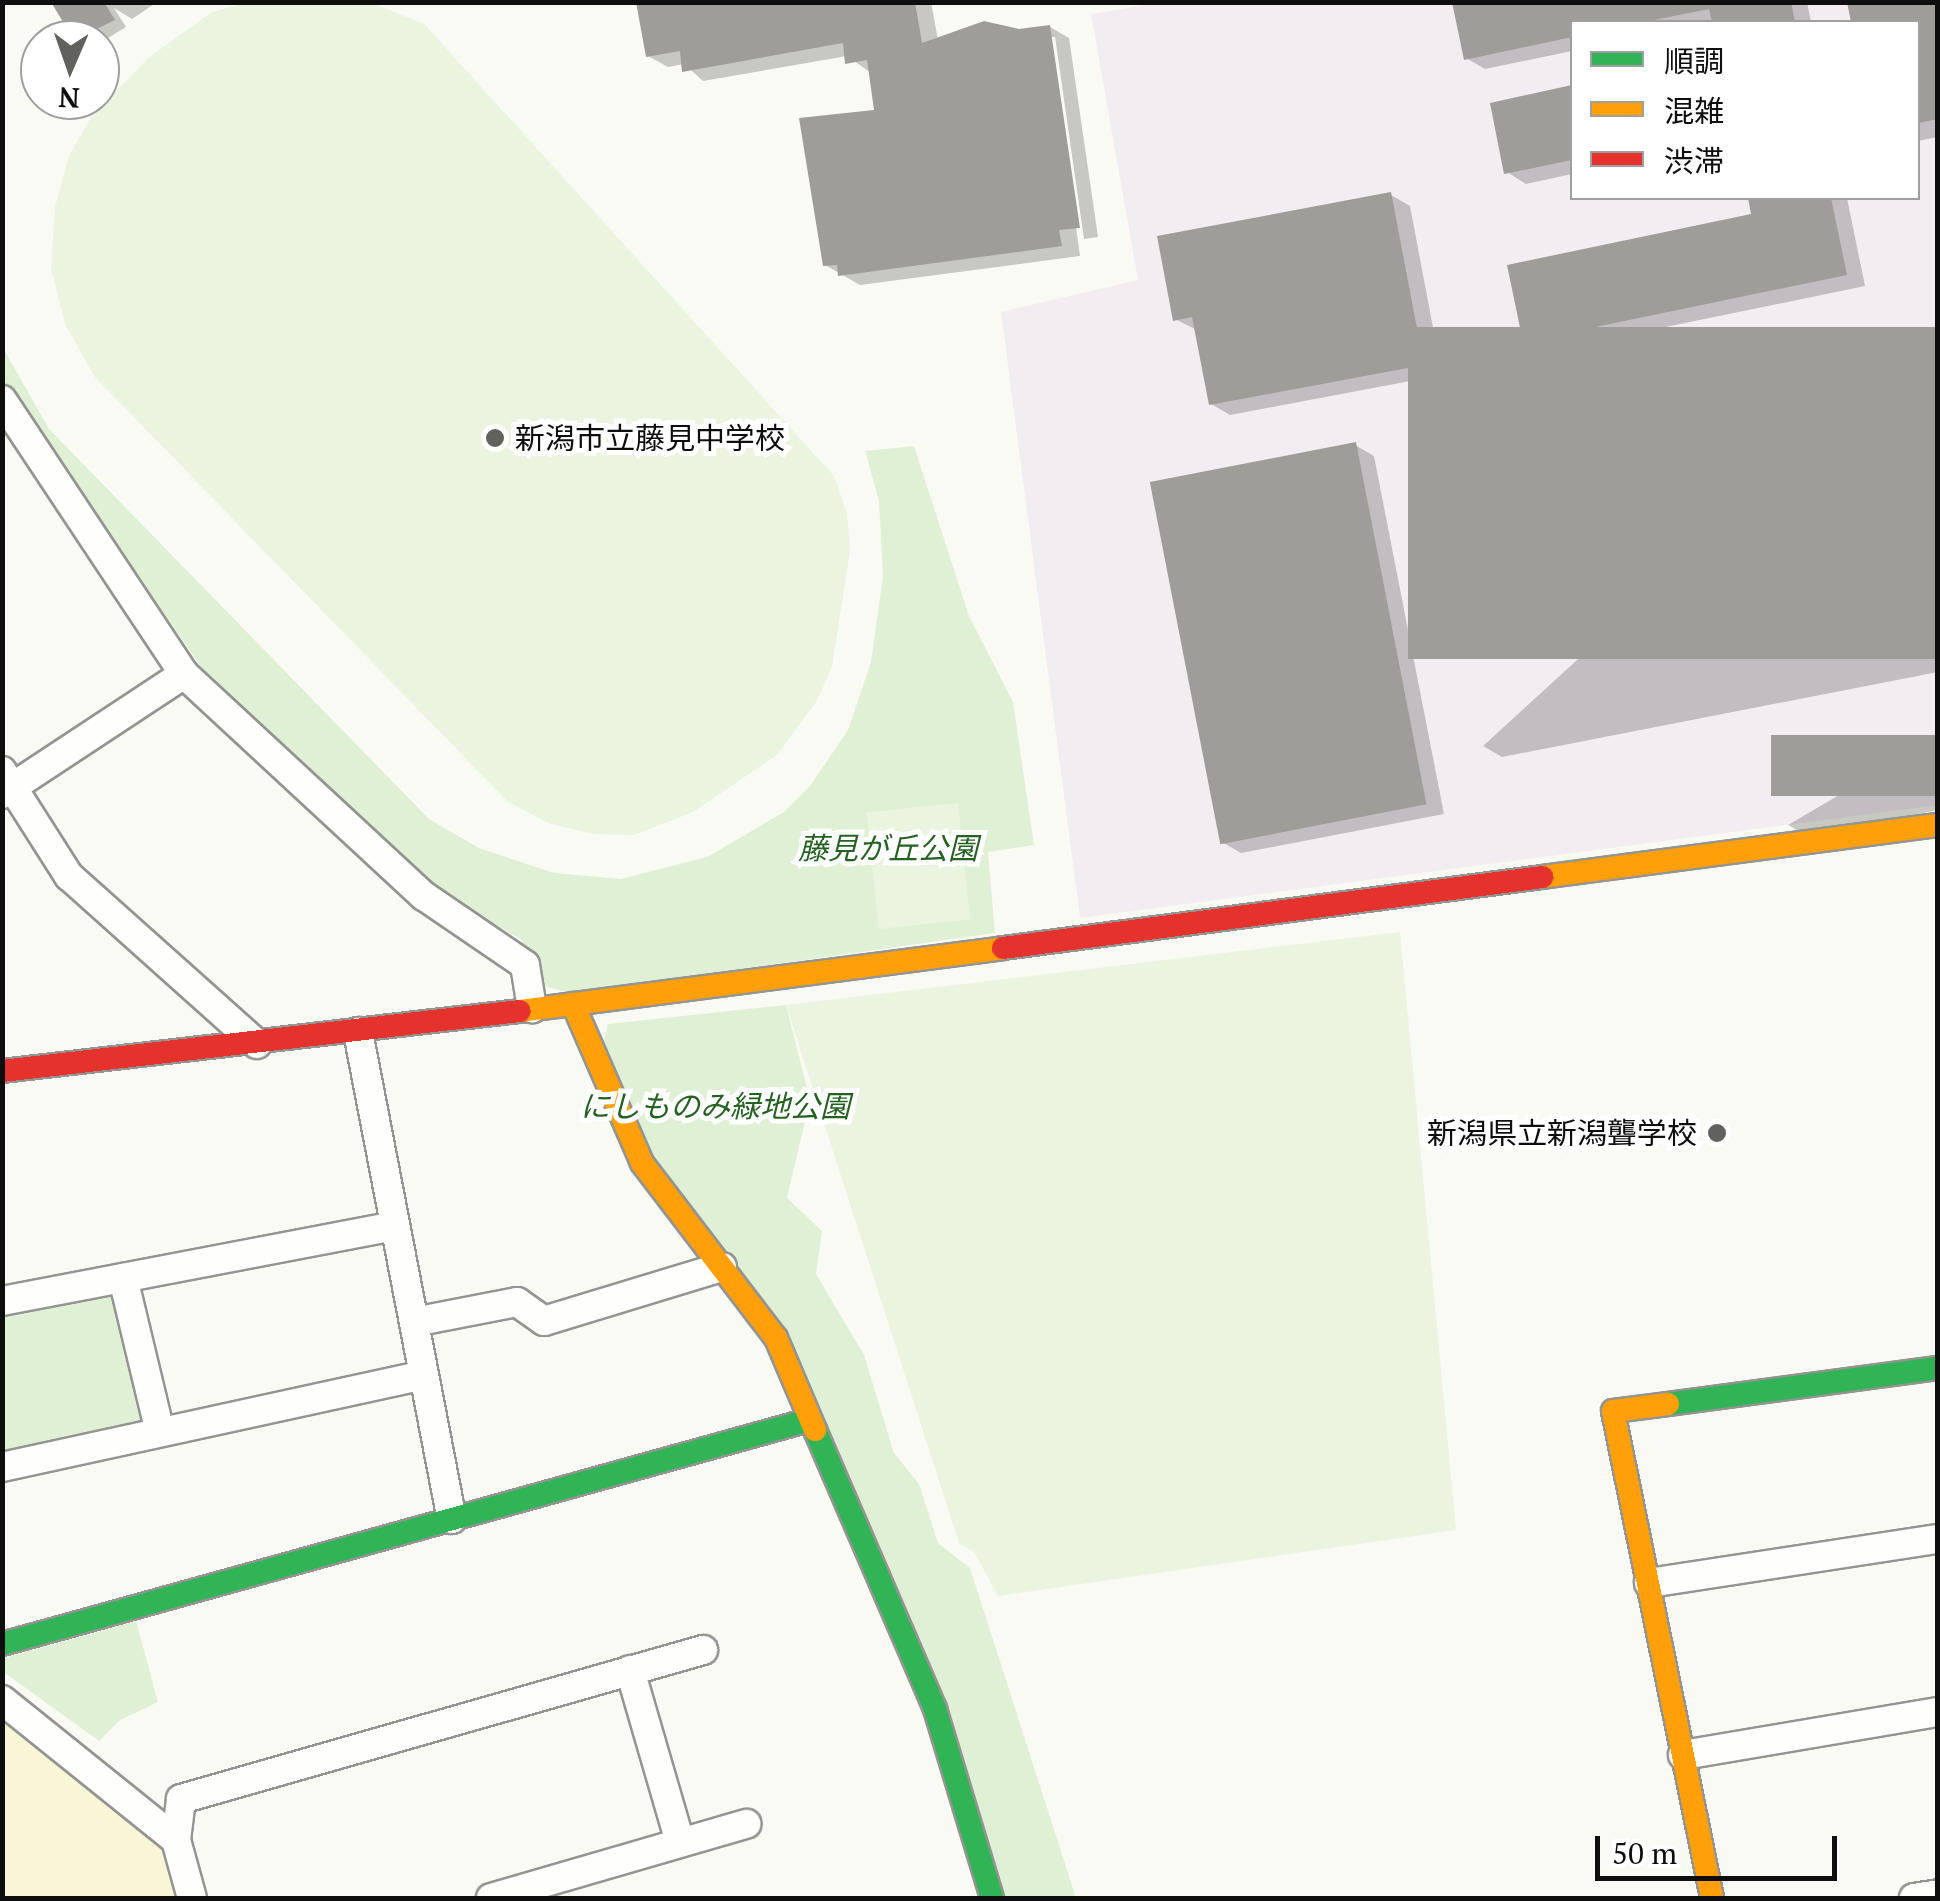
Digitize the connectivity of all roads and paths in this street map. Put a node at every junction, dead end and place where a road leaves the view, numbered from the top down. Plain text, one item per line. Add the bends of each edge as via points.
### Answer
1 (2, 400) edge
2 (184, 674) junction
3 (6, 784) edge
4 (1938, 825) edge
5 (573, 1004) junction
6 (532, 1008) junction
7 (358, 1032) junction
8 (257, 1044) junction
9 (2, 1072) edge
10 (394, 1226) junction
11 (722, 1268) junction
12 (123, 1278) junction
13 (2, 1301) edge
14 (414, 1322) junction
15 (1938, 1368) edge
16 (423, 1375) junction
17 (810, 1420) junction
18 (160, 1432) junction
19 (2, 1467) edge
20 (452, 1520) junction
21 (1938, 1538) edge
22 (1649, 1583) junction
23 (2, 1644) edge
24 (703, 1650) dead end
25 (630, 1670) junction
26 (2, 1700) edge
27 (1938, 1712) edge
28 (1683, 1754) junction
29 (746, 1824) dead end
30 (176, 1840) junction
31 (680, 1842) junction
32 (1938, 1894) edge
33 (192, 1898) edge
34 (491, 1898) edge
35 (992, 1898) edge
36 (1712, 1898) edge
37 (1914, 1898) edge

1 - 2 street
2 - 3 street
2 - 6 street via 424,896 525,965
3 - 8 street via 69,876
4 - 5 street
5 - 6 street
5 - 11 street via 642,1163
6 - 7 street
7 - 8 street
7 - 10 street
8 - 9 street
10 - 12 street
10 - 14 street
11 - 14 street via 544,1321 518,1302
11 - 17 street via 776,1338
12 - 13 street
12 - 18 street
14 - 16 street
15 - 22 street via 1612,1411
16 - 18 street
16 - 20 street
17 - 20 street
17 - 35 street via 935,1709
18 - 19 street
20 - 23 street
21 - 22 street
22 - 28 street
24 - 25 street
25 - 30 street via 181,1800
25 - 31 street
26 - 30 street
27 - 28 street
28 - 36 street
29 - 31 street
30 - 33 street
31 - 34 street
32 - 37 street

